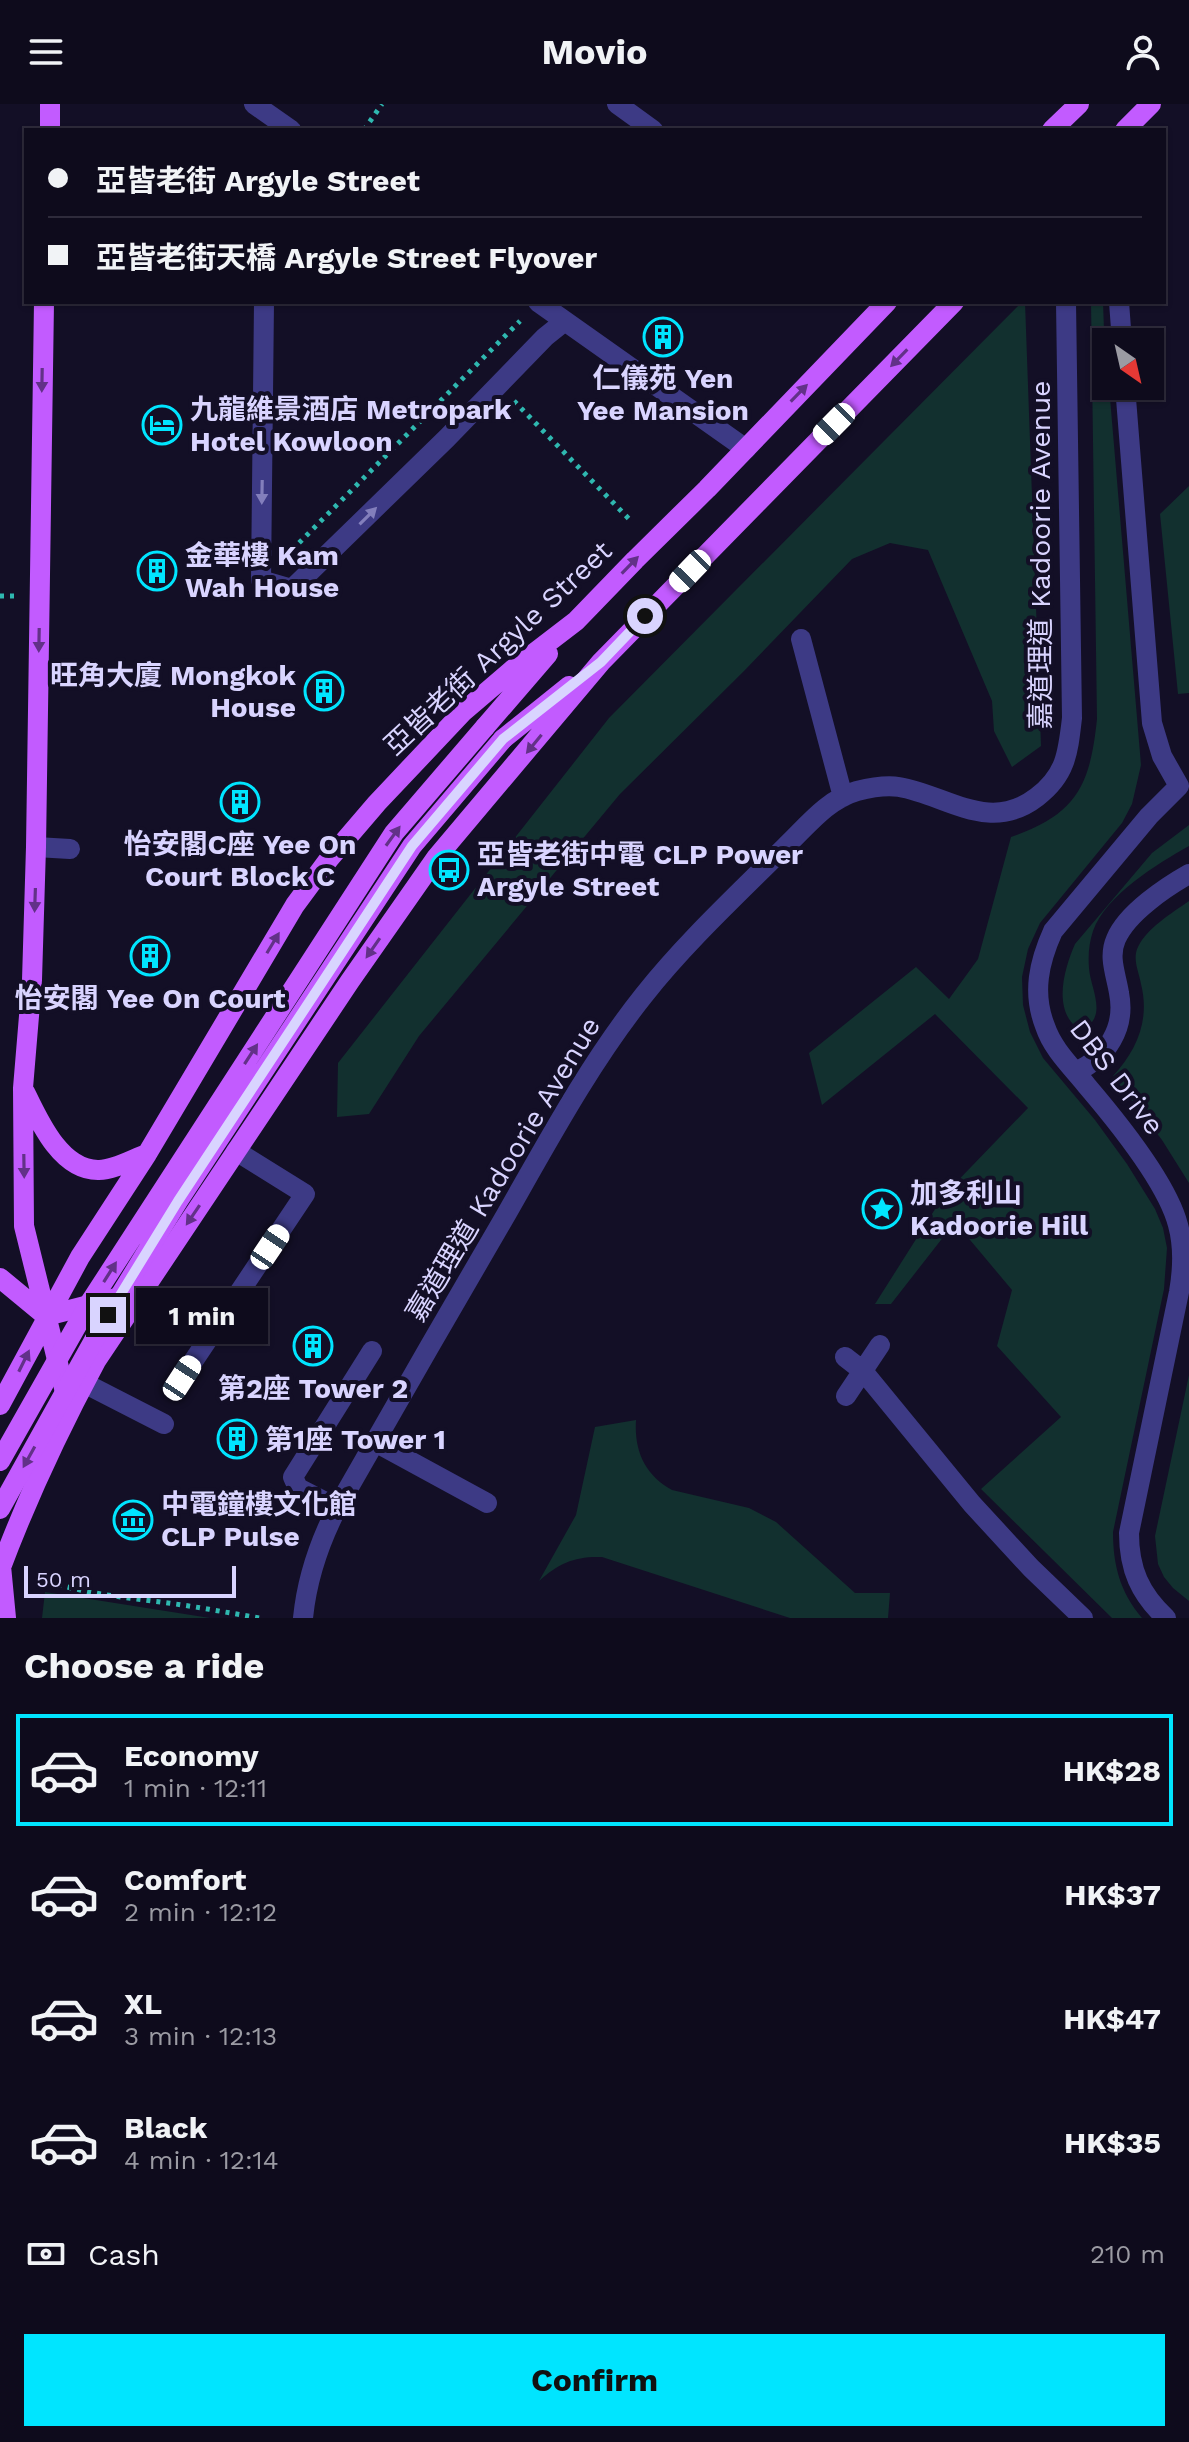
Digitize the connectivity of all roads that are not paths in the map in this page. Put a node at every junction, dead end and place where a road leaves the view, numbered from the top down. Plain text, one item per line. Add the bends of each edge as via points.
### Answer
1 (50, 104) edge
2 (617, 104) edge
3 (1079, 104) edge
4 (1151, 104) edge
5 (262, 115) edge
6 (50, 128) edge
7 (287, 128) edge
8 (650, 128) edge
9 (1054, 128) edge
10 (1127, 128) edge
11 (44, 304) edge
12 (264, 304) edge
13 (541, 304) edge
14 (885, 304) edge
15 (952, 304) edge
16 (1066, 304) edge
17 (1119, 304) edge
18 (565, 321) junction
19 (1121, 328) edge
20 (1126, 400) edge
21 (746, 449) junction
22 (576, 621) junction
23 (801, 639) dead end
24 (601, 662) junction
25 (843, 797) junction
26 (36, 847) junction
27 (70, 849) dead end
28 (1189, 874) edge
29 (1076, 1072) junction
30 (23, 1088) junction
31 (236, 1151) junction
32 (147, 1154) junction
33 (0, 1278) edge
34 (143, 1291) junction
35 (46, 1316) junction
36 (880, 1345) dead end
37 (372, 1351) dead end
38 (845, 1357) dead end
39 (863, 1371) junction
40 (182, 1378) dead end
41 (84, 1383) junction
42 (846, 1396) dead end
43 (0, 1405) edge
44 (70, 1412) junction
45 (164, 1424) dead end
46 (375, 1442) junction
47 (0, 1461) edge
48 (0, 1489) edge
49 (487, 1503) dead end
50 (337, 1508) junction
51 (0, 1509) edge
52 (13, 1535) junction
53 (1, 1568) edge
54 (6, 1618) edge
55 (303, 1618) edge
56 (1083, 1618) edge
57 (1166, 1618) edge

1 - 6 main road
2 - 8 street
3 - 9 main road
4 - 10 main road
5 - 7 street
11 -> 26 main road
12 -> 18 street via 261,580 292,589
13 - 18 street
21 -> 14 main road, 亞皆老街 Argyle Street
15 -> 24 main road
16 - 25 street, 嘉道理道 Kadoorie Avenue via 1072,718 1061,772 1045,791 1007,812 959,807 900,787
17 - 19 street
18 - 21 street
20 - 29 street, DBS Drive via 1152,723 1179,786 1053,931 1043,953 1038,978 1045,1026
22 -> 21 main road, 亞皆老街 Argyle Street
32 -> 22 main road, 亞皆老街 Argyle Street via 295,905 329,859 463,712
47 -> 22 main road, bridge via 89,1304 386,846
23 - 25 street
24 -> 31 main road via 436,858
24 -> 51 main road, bridge via 503,739 412,846 178,1201
25 - 46 street, 嘉道理道 Kadoorie Avenue via 810,822 688,947 645,994 587,1073
26 - 27 street
26 -> 30 main road
28 - 29 street via 1139,911 1116,939 1112,953 1119,1021 1109,1047
29 - 57 street, DBS Drive via 1169,1202 1182,1246 1179,1292 1129,1533 1133,1572
30 - 32 main road via 54,1143 83,1167 101,1171
30 -> 35 main road via 24,1226
31 -> 34 main road
31 - 40 street via 305,1194
32 - 35 main road, 亞皆老街 Argyle Street
33 - 35 main road
34 - 35 main road
34 - 41 main road
43 -> 35 main road, 亞皆老街 Argyle Street
35 - 44 main road
36 - 39 street
37 - 50 street via 293,1477 298,1488
38 - 39 street
39 - 42 street
39 - 56 street via 972,1504
41 - 44 main road
41 - 45 street
44 - 52 main road
46 - 49 street
46 - 50 street, 嘉道理道 Kadoorie Avenue
48 - 52 main road via 11,1512
50 - 55 street, 嘉道理道 Kadoorie Avenue via 314,1560
52 - 53 main road
53 - 54 main road

